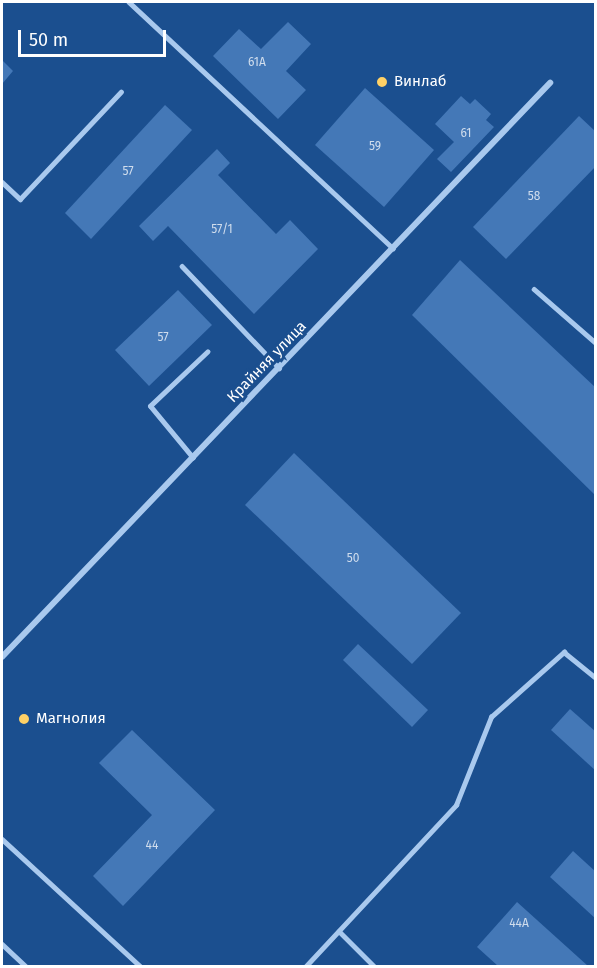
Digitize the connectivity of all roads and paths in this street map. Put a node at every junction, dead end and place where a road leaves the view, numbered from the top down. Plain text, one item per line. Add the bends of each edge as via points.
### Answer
1 (129, 2) edge
2 (550, 83) dead end
3 (121, 92) dead end
4 (2, 182) edge
5 (393, 248) junction
6 (182, 266) dead end
7 (534, 289) dead end
8 (596, 343) edge
9 (207, 352) dead end
10 (279, 368) junction
11 (193, 458) junction
12 (2, 657) edge
13 (596, 678) edge
14 (2, 839) edge
15 (339, 932) junction
16 (2, 945) edge
17 (26, 966) edge
18 (140, 966) edge
19 (306, 966) edge
20 (374, 966) edge

1 - 5 lane
2 - 5 street, Крайняя улица
3 - 4 lane via 20,199
5 - 10 street, Крайняя улица
6 - 10 lane
7 - 8 lane
9 - 11 lane via 150,406
10 - 11 street, Крайняя улица
11 - 12 street, Крайняя улица
13 - 15 lane via 564,652 491,717 456,805
14 - 18 lane
15 - 19 lane
15 - 20 lane
16 - 17 lane

